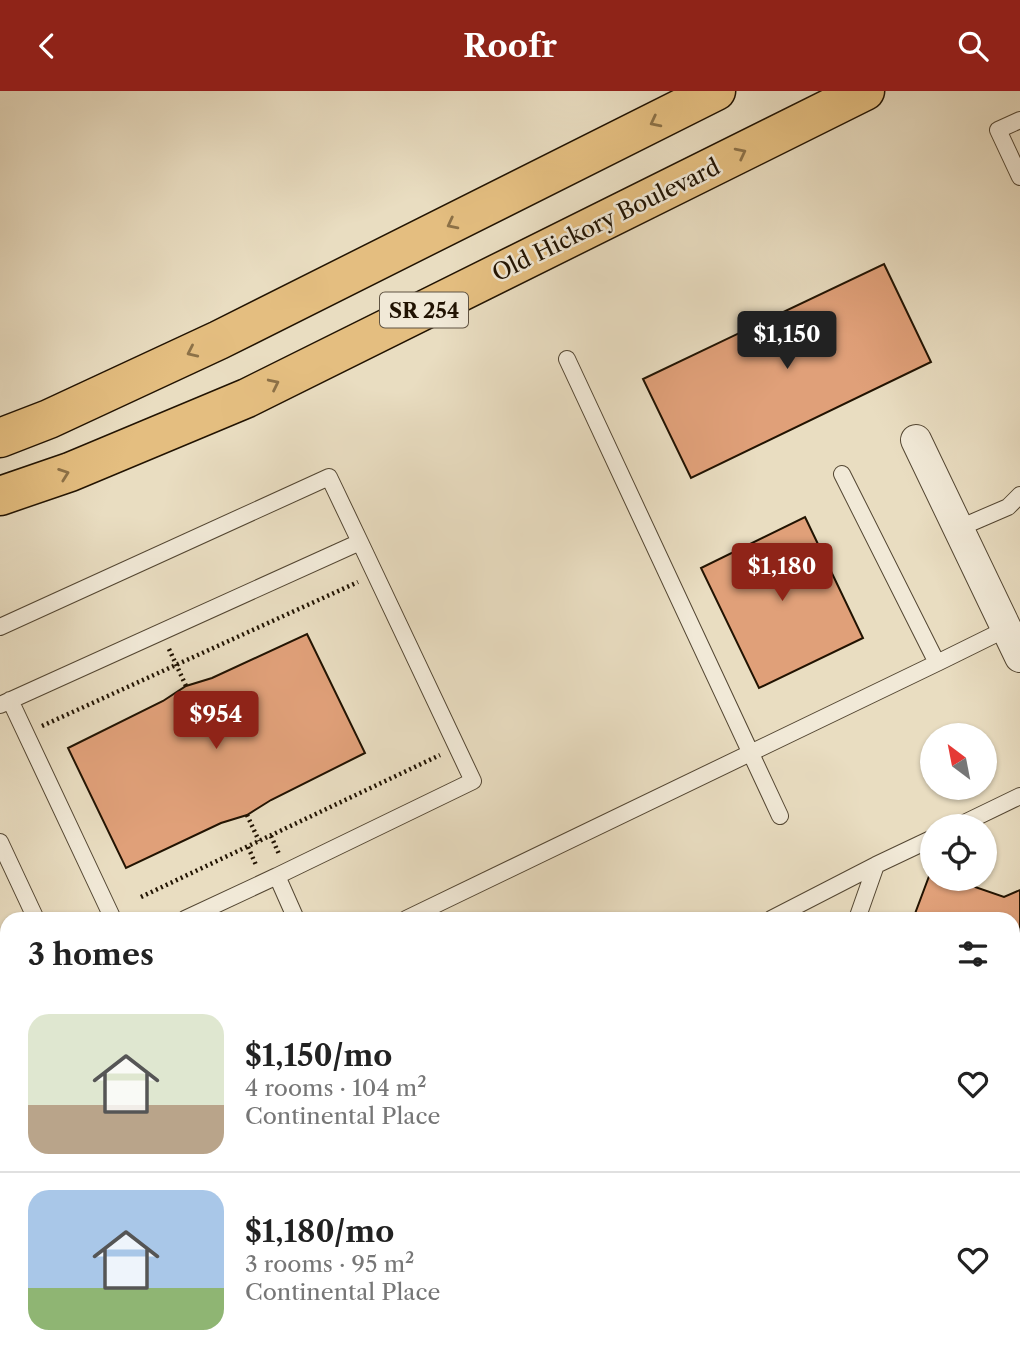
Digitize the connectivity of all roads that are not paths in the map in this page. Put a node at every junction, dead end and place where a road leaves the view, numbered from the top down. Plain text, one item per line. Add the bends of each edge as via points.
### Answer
1 (716, 91) edge
2 (847, 95) edge
3 (1020, 120) edge
4 (1020, 177) edge
5 (567, 359) dead end
6 (0, 438) edge
7 (916, 440) dead end
8 (842, 474) dead end
9 (1020, 495) edge
10 (0, 496) edge
11 (957, 529) junction
12 (360, 542) junction
13 (0, 627) edge
14 (1006, 629) junction
15 (1020, 657) edge
16 (937, 663) junction
17 (5, 703) edge
18 (751, 752) junction
19 (1020, 796) edge
20 (983, 814) edge
21 (780, 816) dead end
22 (0, 842) edge
23 (920, 844) edge
24 (876, 865) junction
25 (277, 876) junction
26 (33, 912) edge
27 (110, 912) edge
28 (200, 912) edge
29 (293, 912) edge
30 (420, 912) edge
31 (785, 912) edge
32 (859, 912) edge

1 -> 6 main road, SR 254 via 219,340
10 -> 2 main road, Old Hickory Boulevard / SR 254 via 70,472 247,398
3 - 4 lane via 999,130
5 - 18 lane
7 - 11 street
8 - 16 lane
9 - 11 lane via 1008,507
11 - 14 street
12 - 13 lane via 329,477
12 - 17 lane
12 - 25 lane via 473,781
14 - 15 street
14 - 16 lane
16 - 18 lane
17 - 27 lane via 26,734
18 - 21 lane
18 - 30 lane
19 - 20 lane
22 - 26 lane
23 - 24 lane
24 - 31 lane
24 - 32 lane
25 - 28 lane
25 - 29 lane

